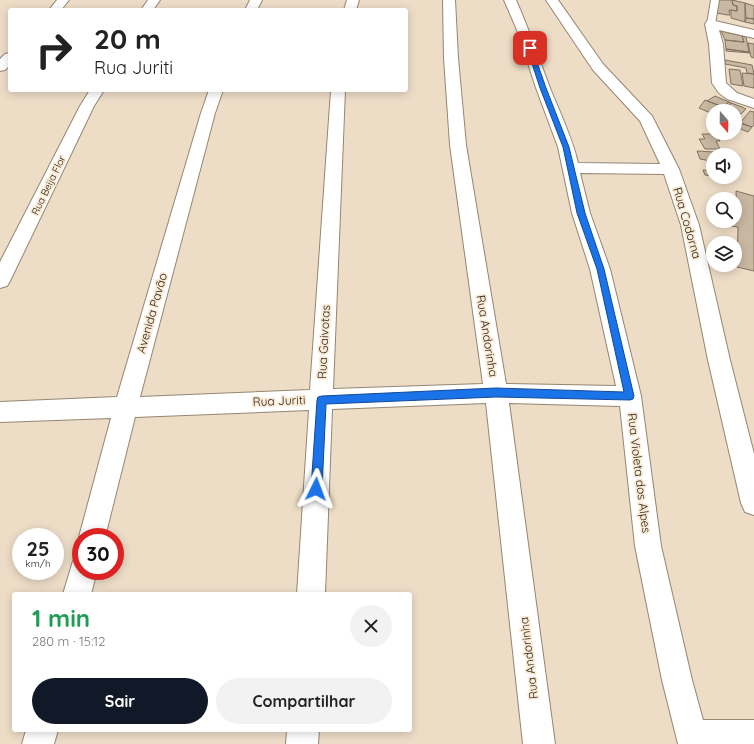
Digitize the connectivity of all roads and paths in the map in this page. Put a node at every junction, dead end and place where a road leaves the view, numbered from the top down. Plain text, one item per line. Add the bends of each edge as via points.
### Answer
1 (63, 0) edge
2 (449, 0) edge
3 (510, 0) edge
4 (552, 0) edge
5 (715, 0) edge
6 (57, 8) edge
7 (711, 24) junction
8 (754, 34) edge
9 (8, 59) edge
10 (0, 67) edge
11 (96, 92) edge
12 (215, 92) edge
13 (338, 92) edge
14 (754, 104) edge
15 (571, 168) junction
16 (671, 169) junction
17 (0, 281) edge
18 (496, 392) junction
19 (630, 396) junction
20 (322, 400) junction
21 (126, 406) junction
22 (0, 412) edge
23 (754, 504) edge
24 (94, 528) edge
25 (81, 580) edge
26 (78, 592) edge
27 (310, 592) edge
28 (41, 732) edge
29 (303, 732) edge
30 (754, 736) edge
31 (693, 740) edge
32 (38, 744) edge
33 (302, 744) edge
34 (539, 744) edge

1 - 6 street
2 - 18 street, Rua Andorinha via 458,145
3 - 15 street, Rua Violeta dos Alpes via 566,147
4 - 16 street, Rua Codorna via 598,67 647,119
5 - 7 lane
7 - 8 street
7 - 14 street via 716,44 719,83 732,96
9 - 10 street
11 - 17 street, Rua Beija Flor
12 - 21 street, Avenida Pavão
13 - 20 street, Rua Gaivotas
15 - 16 street
15 - 19 street, Rua Violeta dos Alpes via 581,213 600,269
16 - 23 street, Rua Codorna via 690,224 719,360
18 - 19 street, Rua Juriti
18 - 20 street, Rua Juriti
18 - 34 street, Rua Andorinha
19 - 31 street, Rua Violeta dos Alpes via 648,546
20 - 21 street, Rua Juriti
20 - 27 street, Rua Gaivotas
21 - 22 street, Rua Juriti
21 - 24 street, Avenida Pavão
25 - 26 street
28 - 32 street
29 - 33 street
30 - 31 street

